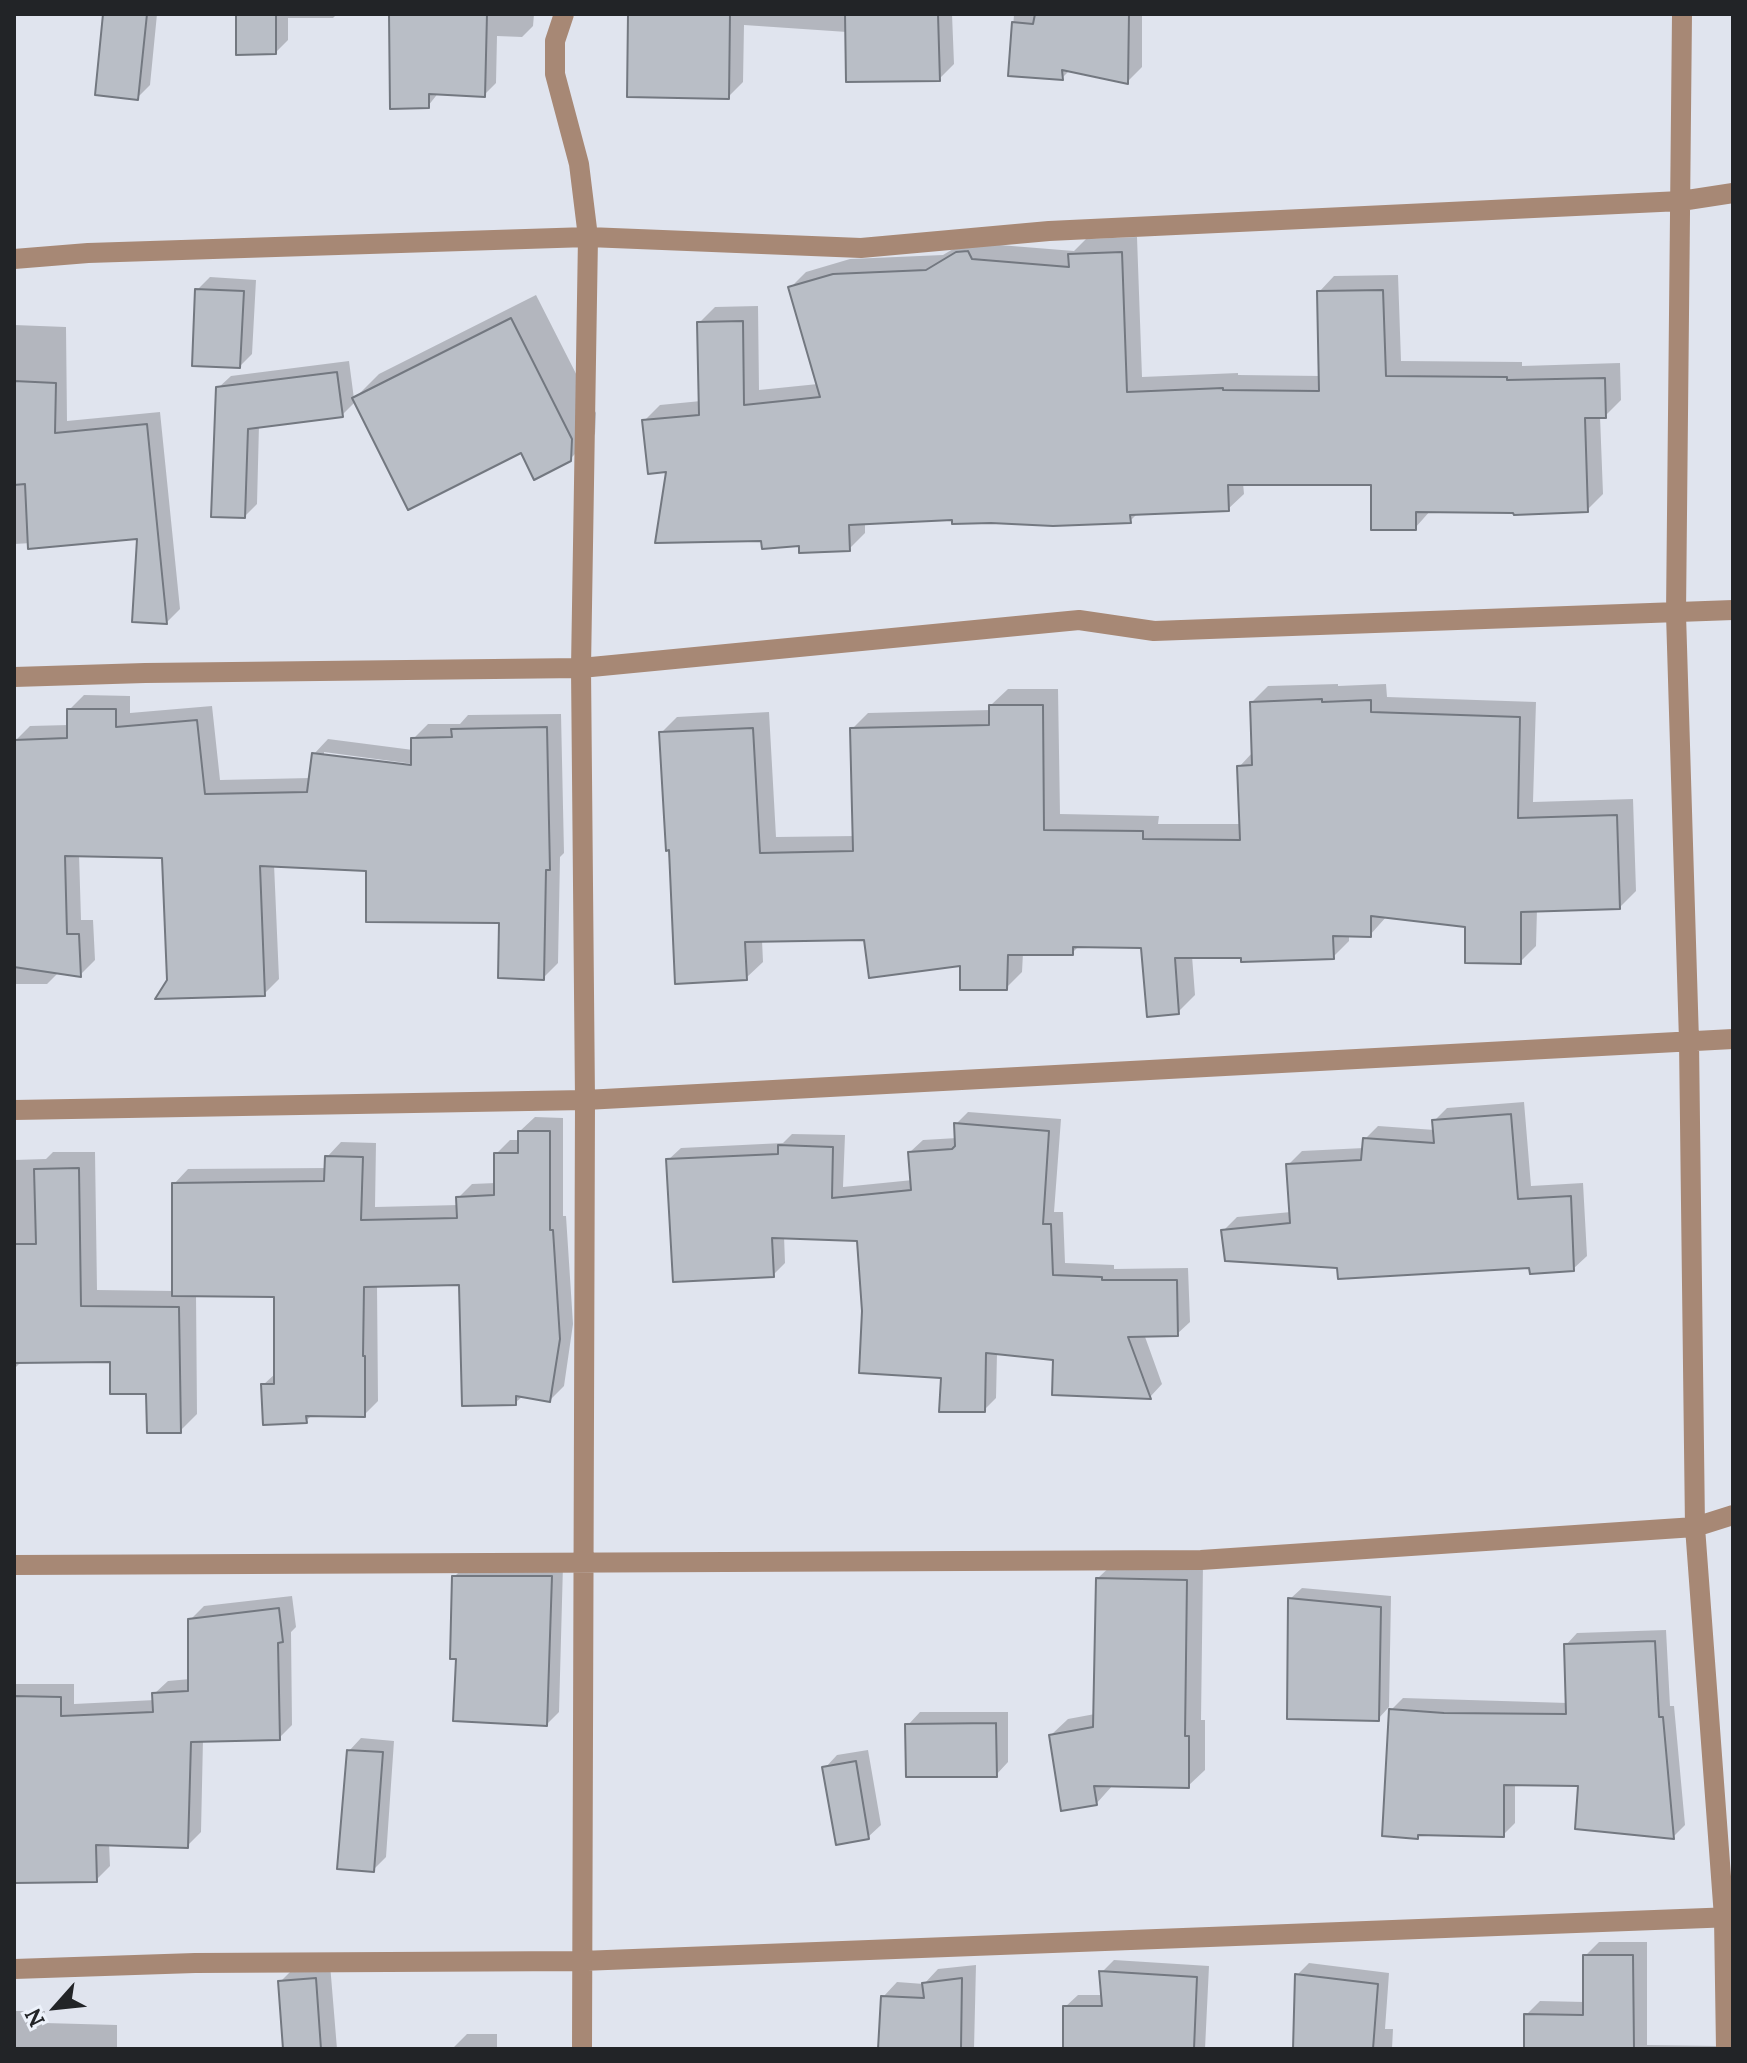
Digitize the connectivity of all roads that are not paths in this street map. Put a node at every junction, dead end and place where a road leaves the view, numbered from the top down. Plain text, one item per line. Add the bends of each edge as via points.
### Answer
1 (564, 14) edge
2 (1682, 14) edge
3 (1733, 193) edge
4 (1681, 201) junction
5 (588, 237) junction
6 (14, 259) edge
7 (1733, 610) edge
8 (1676, 614) junction
9 (581, 668) junction
10 (14, 677) edge
11 (1733, 1039) edge
12 (1689, 1041) junction
13 (585, 1100) junction
14 (14, 1110) edge
15 (1733, 1515) edge
16 (1695, 1527) junction
17 (582, 1561) junction
18 (14, 1565) edge
19 (1729, 1917) edge
20 (581, 1961) junction
21 (14, 1969) edge
22 (582, 2049) edge
23 (1726, 2049) edge

1 - 5 street via 555,41 555,74 579,164
2 - 4 street
3 - 4 street
4 - 5 street via 1049,231 861,248
4 - 8 street
5 - 6 street
5 - 9 street
7 - 8 street
8 - 9 street via 1154,631 1079,620
8 - 12 street
9 - 10 street
9 - 13 street
11 - 12 street
12 - 13 street
12 - 16 street
13 - 14 street
13 - 17 street
15 - 16 street
16 - 17 street via 1201,1560
16 - 19 street
17 - 18 street
17 - 20 street
19 - 20 street
19 - 23 street
20 - 21 street
20 - 22 street

